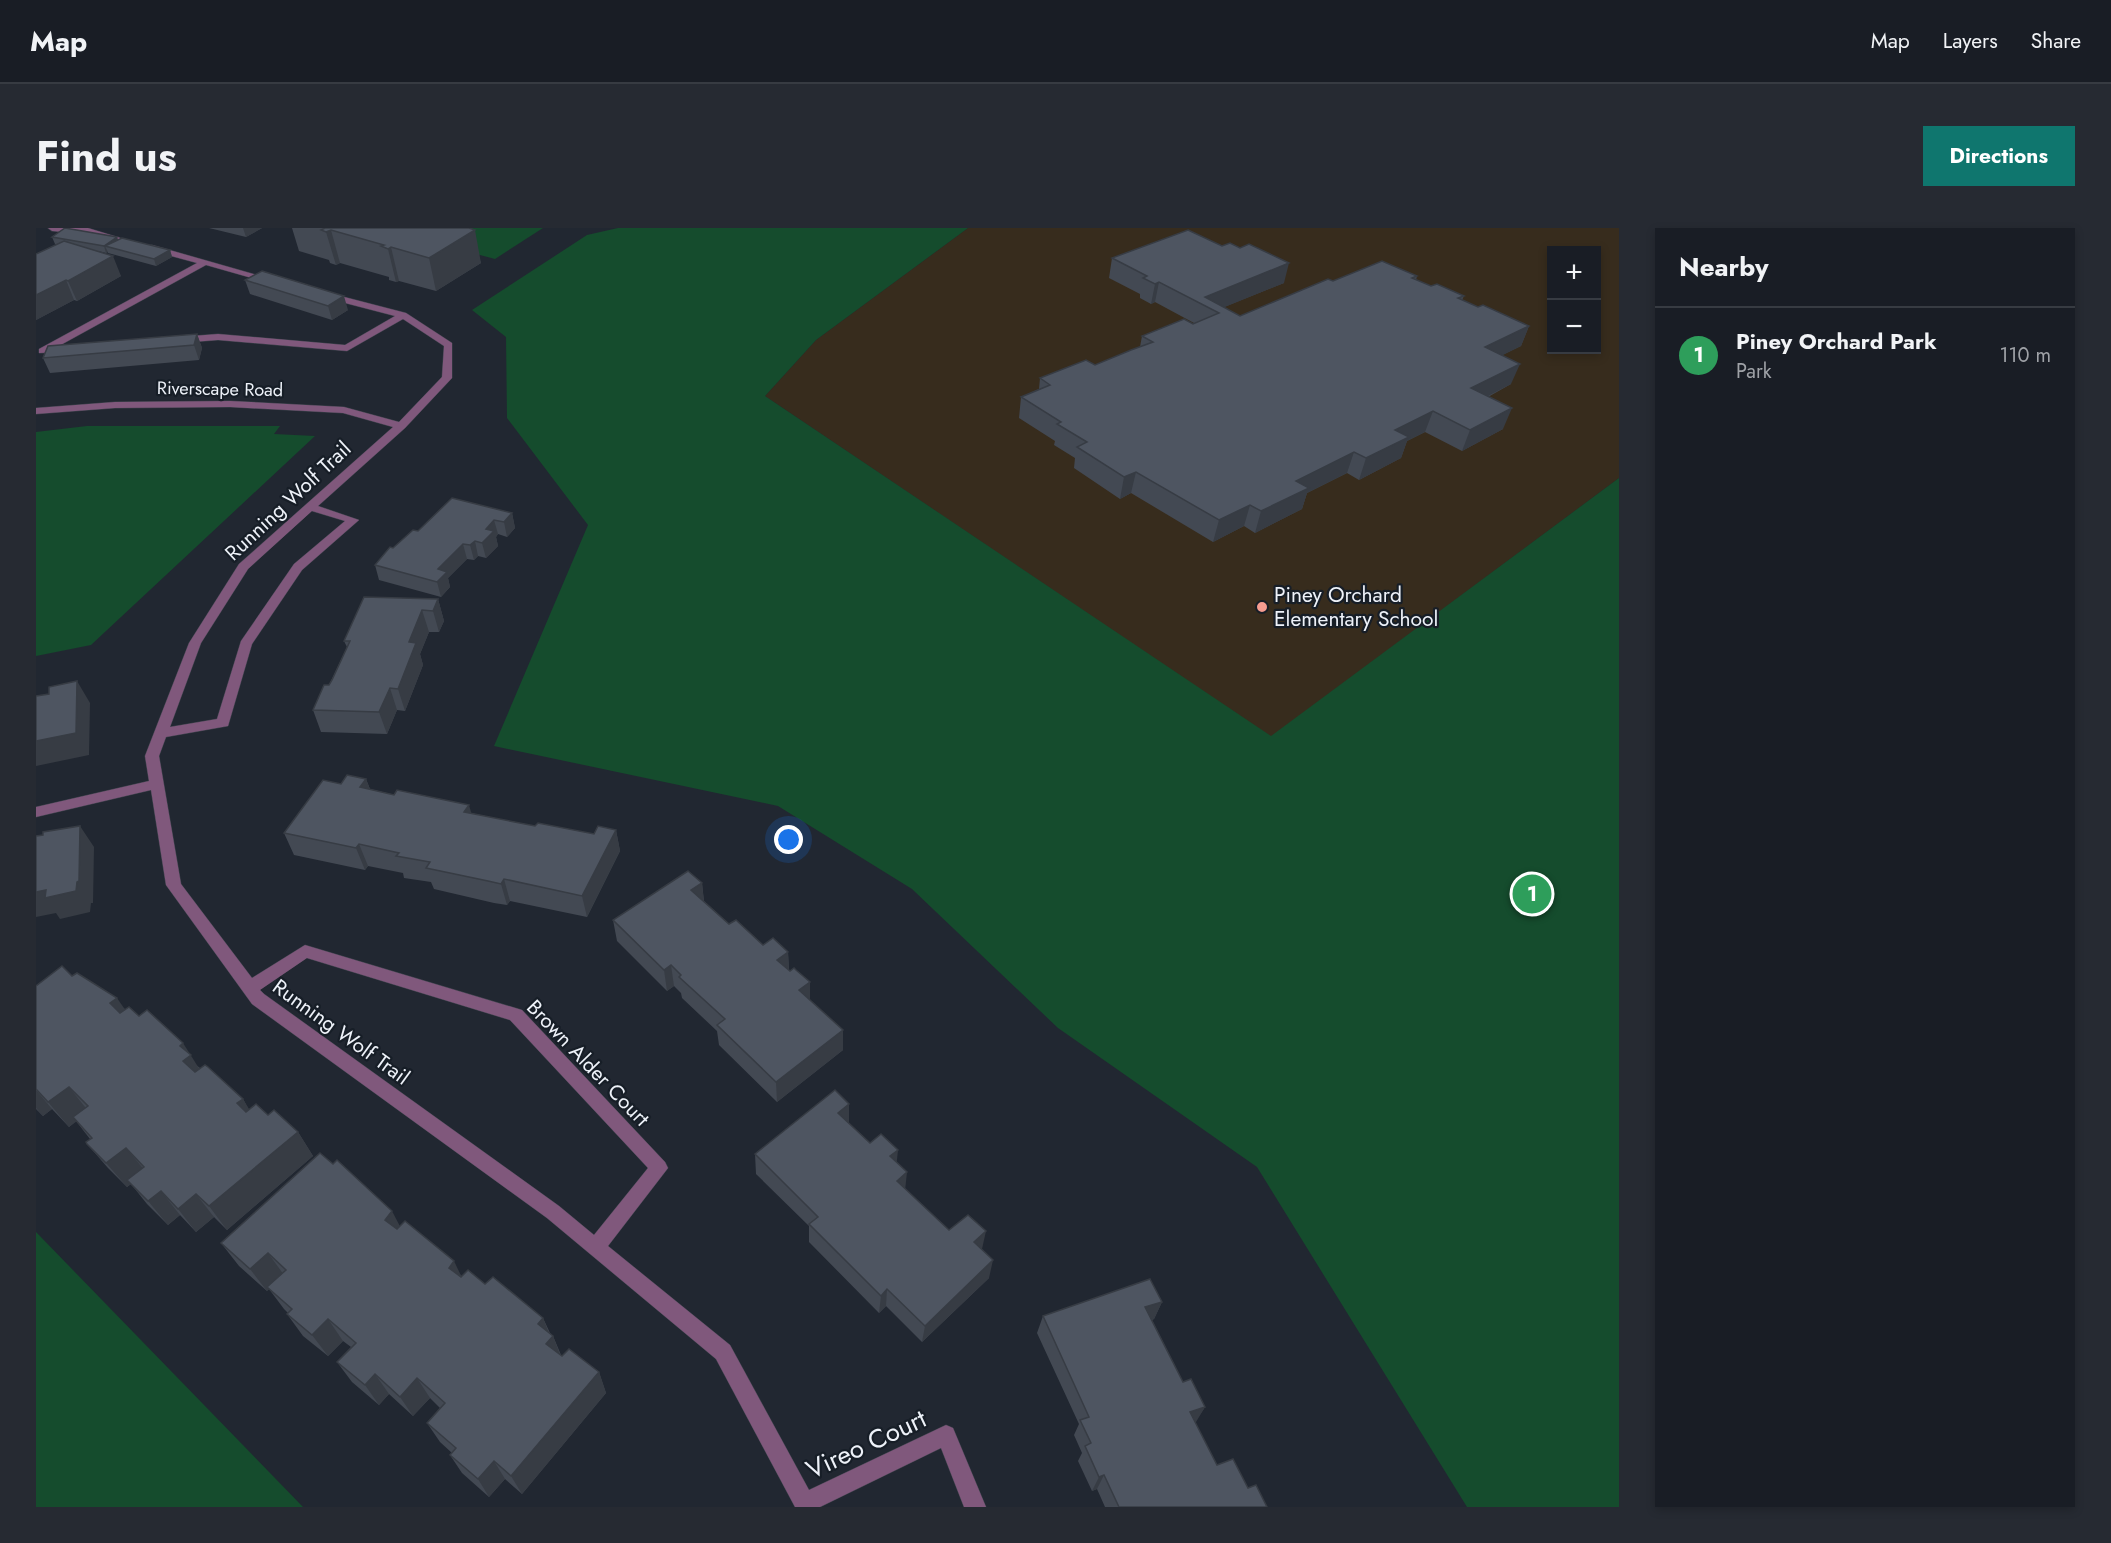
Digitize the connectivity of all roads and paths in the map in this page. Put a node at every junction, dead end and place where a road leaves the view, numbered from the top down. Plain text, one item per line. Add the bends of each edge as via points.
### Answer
1 (52, 228) edge
2 (131, 242) edge
3 (141, 245) edge
4 (205, 262) junction
5 (282, 283) edge
6 (315, 292) edge
7 (403, 315) junction
8 (171, 341) edge
9 (78, 348) edge
10 (36, 411) edge
11 (401, 426) junction
12 (310, 507) junction
13 (160, 733) junction
14 (156, 784) junction
15 (36, 812) edge
16 (250, 988) junction
17 (596, 1247) junction
18 (806, 1505) edge
19 (975, 1507) edge

1 - 2 street via 88,231
3 - 4 street
4 - 5 street
4 - 9 street via 43,351
6 - 7 street
7 - 8 street via 347,348 218,337
7 - 11 street, Running Wolf Trail via 449,345 447,378
10 - 11 street, Riverscape Road via 116,405 230,404 344,410
11 - 12 street, Running Wolf Trail
12 - 13 street, Running Wolf Trail via 243,567 195,643
12 - 13 street via 353,520 298,567 246,644 223,723
13 - 14 street, Running Wolf Trail via 152,756
14 - 15 street
14 - 16 street, Running Wolf Trail via 174,885
16 - 17 street, Running Wolf Trail via 258,999
16 - 17 street, Brown Alder Court via 305,951 516,1015 659,1168
17 - 18 street, Running Wolf Trail via 723,1352
18 - 19 street, Vireo Court via 946,1434

